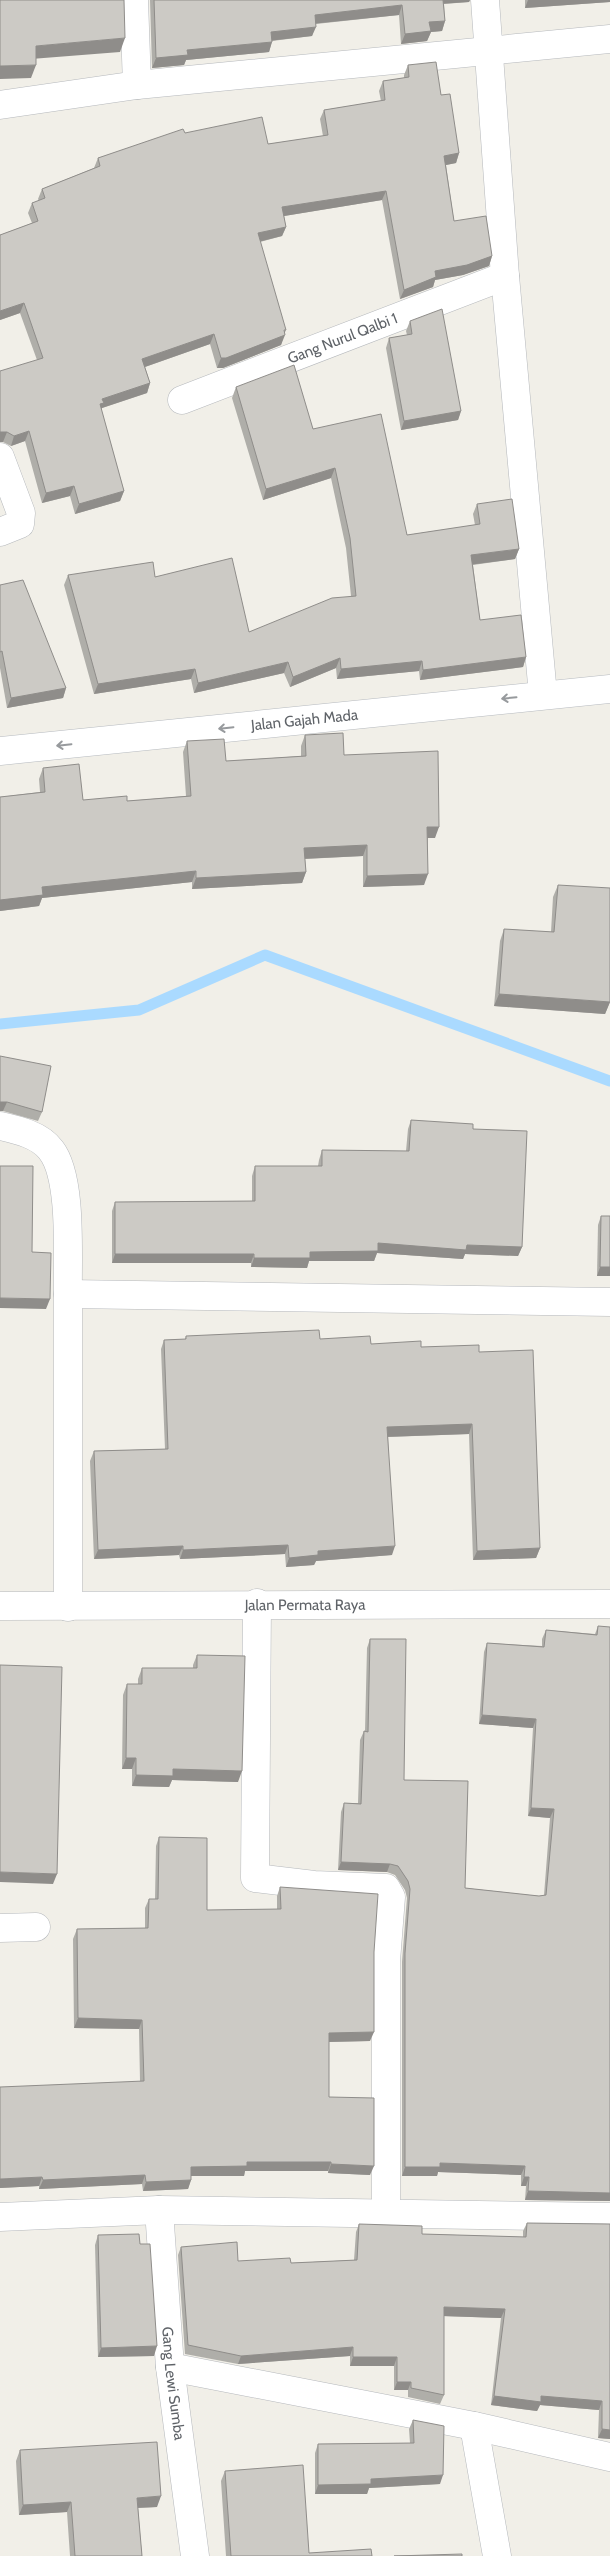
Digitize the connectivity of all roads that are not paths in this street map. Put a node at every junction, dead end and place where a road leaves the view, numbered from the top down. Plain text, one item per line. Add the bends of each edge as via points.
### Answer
1 (134, 0) edge
2 (485, 0) edge
3 (610, 40) edge
4 (488, 50) junction
5 (137, 85) junction
6 (0, 105) edge
7 (505, 276) junction
8 (182, 400) dead end
9 (0, 456) edge
10 (0, 532) edge
11 (610, 689) edge
12 (543, 695) junction
13 (0, 751) edge
14 (0, 1126) edge
15 (68, 1294) junction
16 (610, 1302) edge
17 (256, 1603) junction
18 (610, 1604) edge
19 (0, 1606) edge
20 (68, 1607) junction
21 (0, 1928) edge
22 (36, 1928) dead end
23 (159, 2210) junction
24 (386, 2212) junction
25 (0, 2217) edge
26 (610, 2217) edge
27 (170, 2367) junction
28 (474, 2426) junction
29 (610, 2456) edge
30 (195, 2556) edge
31 (497, 2556) edge

1 - 5 street
2 - 4 street
3 - 4 street
4 - 5 street
4 - 7 street
5 - 6 street
7 - 8 street, Gang Nurul Qalbi 1
7 - 12 street
9 - 10 street via 21,512 20,524
11 - 12 street, Jalan Gajah Mada
12 -> 13 street, Jalan Gajah Mada
14 - 15 street via 38,1139 52,1150 60,1169 66,1197
15 - 16 street
15 - 20 street
17 - 18 street, Jalan Permata Raya
17 - 20 street, Jalan Permata Raya
17 - 24 street via 255,1878 386,1888 391,1897 386,1961
19 - 20 street, Jalan Permata Raya
21 - 22 street
23 - 24 street
23 - 25 street
23 - 27 street, Gang Lewi Sumba
24 - 26 street
27 - 28 street
27 - 30 street, Gang Lewi Sumba
28 - 29 street
28 - 31 street

